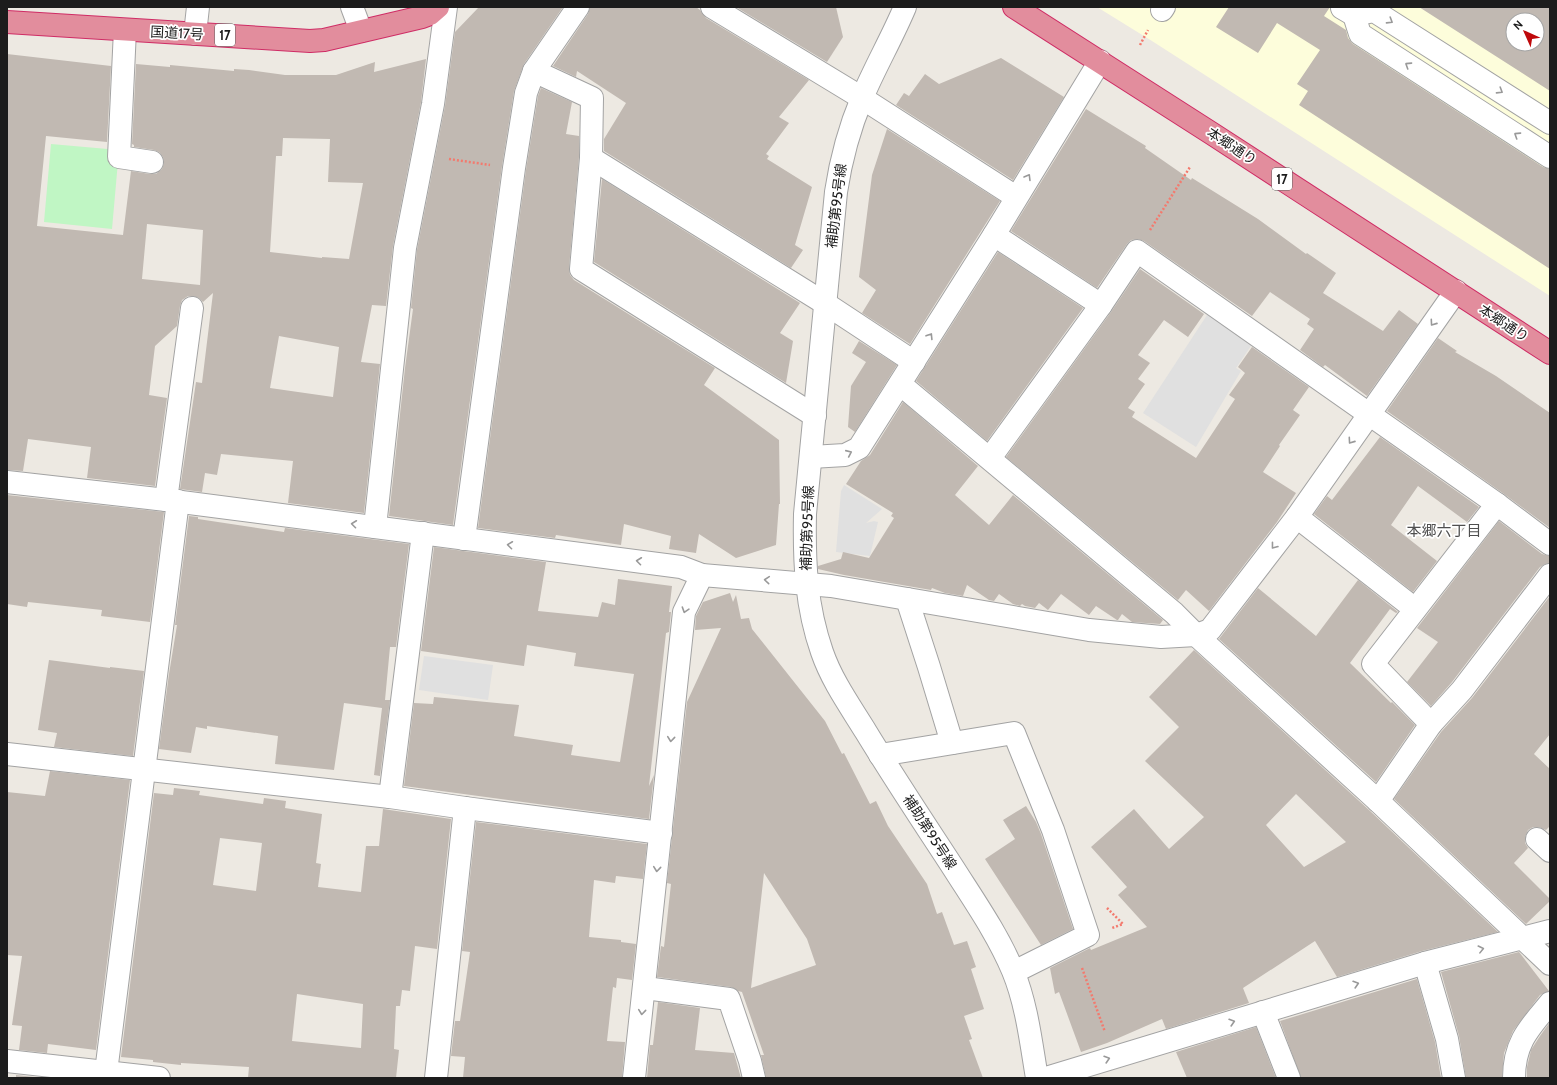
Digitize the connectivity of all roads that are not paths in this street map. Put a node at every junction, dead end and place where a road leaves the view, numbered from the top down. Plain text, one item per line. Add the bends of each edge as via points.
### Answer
1 (198, 7) edge
2 (352, 7) edge
3 (438, 7) edge
4 (446, 7) edge
5 (578, 7) edge
6 (712, 7) edge
7 (905, 7) edge
8 (1014, 7) edge
9 (1351, 10) edge
10 (7, 22) edge
11 (125, 30) junction
12 (361, 31) junction
13 (195, 34) junction
14 (1100, 61) junction
15 (534, 71) junction
16 (862, 98) junction
17 (1550, 123) edge
18 (1550, 157) edge
19 (591, 158) junction
20 (152, 162) dead end
21 (1016, 197) junction
22 (994, 234) junction
23 (1456, 291) junction
24 (826, 304) junction
25 (1101, 305) junction
26 (192, 308) dead end
27 (1550, 353) edge
28 (914, 362) junction
29 (900, 384) junction
30 (1370, 414) junction
31 (815, 416) junction
32 (811, 457) junction
33 (990, 458) junction
34 (7, 482) edge
35 (172, 500) junction
36 (1497, 504) junction
37 (1296, 517) junction
38 (375, 527) junction
39 (423, 533) junction
40 (464, 539) junction
41 (1550, 544) edge
42 (702, 575) junction
43 (1550, 575) edge
44 (806, 584) junction
45 (906, 599) junction
46 (1415, 609) junction
47 (1193, 632) junction
48 (1431, 724) junction
49 (952, 743) junction
50 (7, 754) edge
51 (880, 755) junction
52 (144, 770) junction
53 (390, 797) junction
54 (1378, 801) junction
55 (465, 808) junction
56 (661, 833) junction
57 (1550, 931) edge
58 (1523, 939) junction
59 (1426, 963) junction
60 (1550, 964) edge
61 (1014, 972) junction
62 (645, 988) junction
63 (1550, 1003) edge
64 (1263, 1012) junction
65 (7, 1061) edge
66 (106, 1072) junction
67 (159, 1078) edge
68 (436, 1078) edge
69 (634, 1078) edge
70 (754, 1078) edge
71 (1037, 1078) edge
72 (1046, 1078) edge
73 (1289, 1078) edge
74 (1454, 1078) edge
75 (1514, 1078) edge

1 - 13 street
2 - 12 street
3 - 12 highway, 国道17号 / 17 via 422,17
4 - 38 street via 433,104 405,248
5 - 15 street
6 - 16 street
7 - 16 street, 補助第95号線
8 - 14 highway, 本郷通り / 17
9 -> 17 street via 1374,11
18 -> 9 street via 1360,34
10 - 11 highway, 国道17号 / 17
11 - 13 highway, 国道17号 / 17
11 - 20 street via 119,157
12 - 13 highway, 国道17号 / 17 via 310,41
21 -> 14 street
14 - 23 highway, 本郷通り / 17
15 - 19 street via 592,98
15 - 40 street via 526,93 514,168
16 - 21 street
16 - 24 street, 補助第95号線 via 841,158
19 - 24 street
19 - 31 street via 581,269
21 - 22 street
22 - 25 street
28 -> 22 street
23 - 27 highway, 本郷通り / 17
23 -> 30 street
24 - 28 street
24 - 31 street, 補助第95号線
25 - 30 street via 1137,251
25 - 33 street
26 - 35 street
28 - 29 street
32 -> 29 street via 845,455 859,448
29 - 33 street
30 - 36 street
30 -> 37 street
31 - 32 street, 補助第95号線
32 - 44 street, 補助第95号線 via 805,514
33 - 47 street via 1174,613
34 - 35 street
38 -> 35 street
35 - 52 street
36 - 41 street
36 - 46 street
37 - 46 street
37 -> 47 street via 1210,630
38 - 39 street
39 - 40 street
39 - 53 street
42 -> 40 street via 681,567
44 -> 42 street
42 -> 56 street via 684,612
43 - 48 street via 1462,690
44 - 45 street
44 - 51 street, 補助第95号線 via 812,618 823,654 840,689
45 - 47 street via 1089,630 1161,637
45 - 49 street
46 - 48 street via 1373,664
47 - 54 street
48 - 54 street
49 - 51 street
49 - 61 street via 1014,733 1053,830 1088,935
50 - 52 street
51 - 61 street, 補助第95号線 via 980,909
52 - 53 street
52 - 66 street
53 - 55 street
54 - 58 street
55 - 56 street
55 - 68 street
56 -> 62 street
57 - 58 street
59 -> 58 street
58 - 60 street
64 -> 59 street
59 - 74 street via 1447,1039
61 - 71 street, 補助第95号線 via 1028,1022
62 -> 69 street
62 - 70 street via 729,1000
63 - 75 street via 1522,1039 1516,1054
72 -> 64 street
64 - 73 street
65 - 66 street
66 - 67 street

